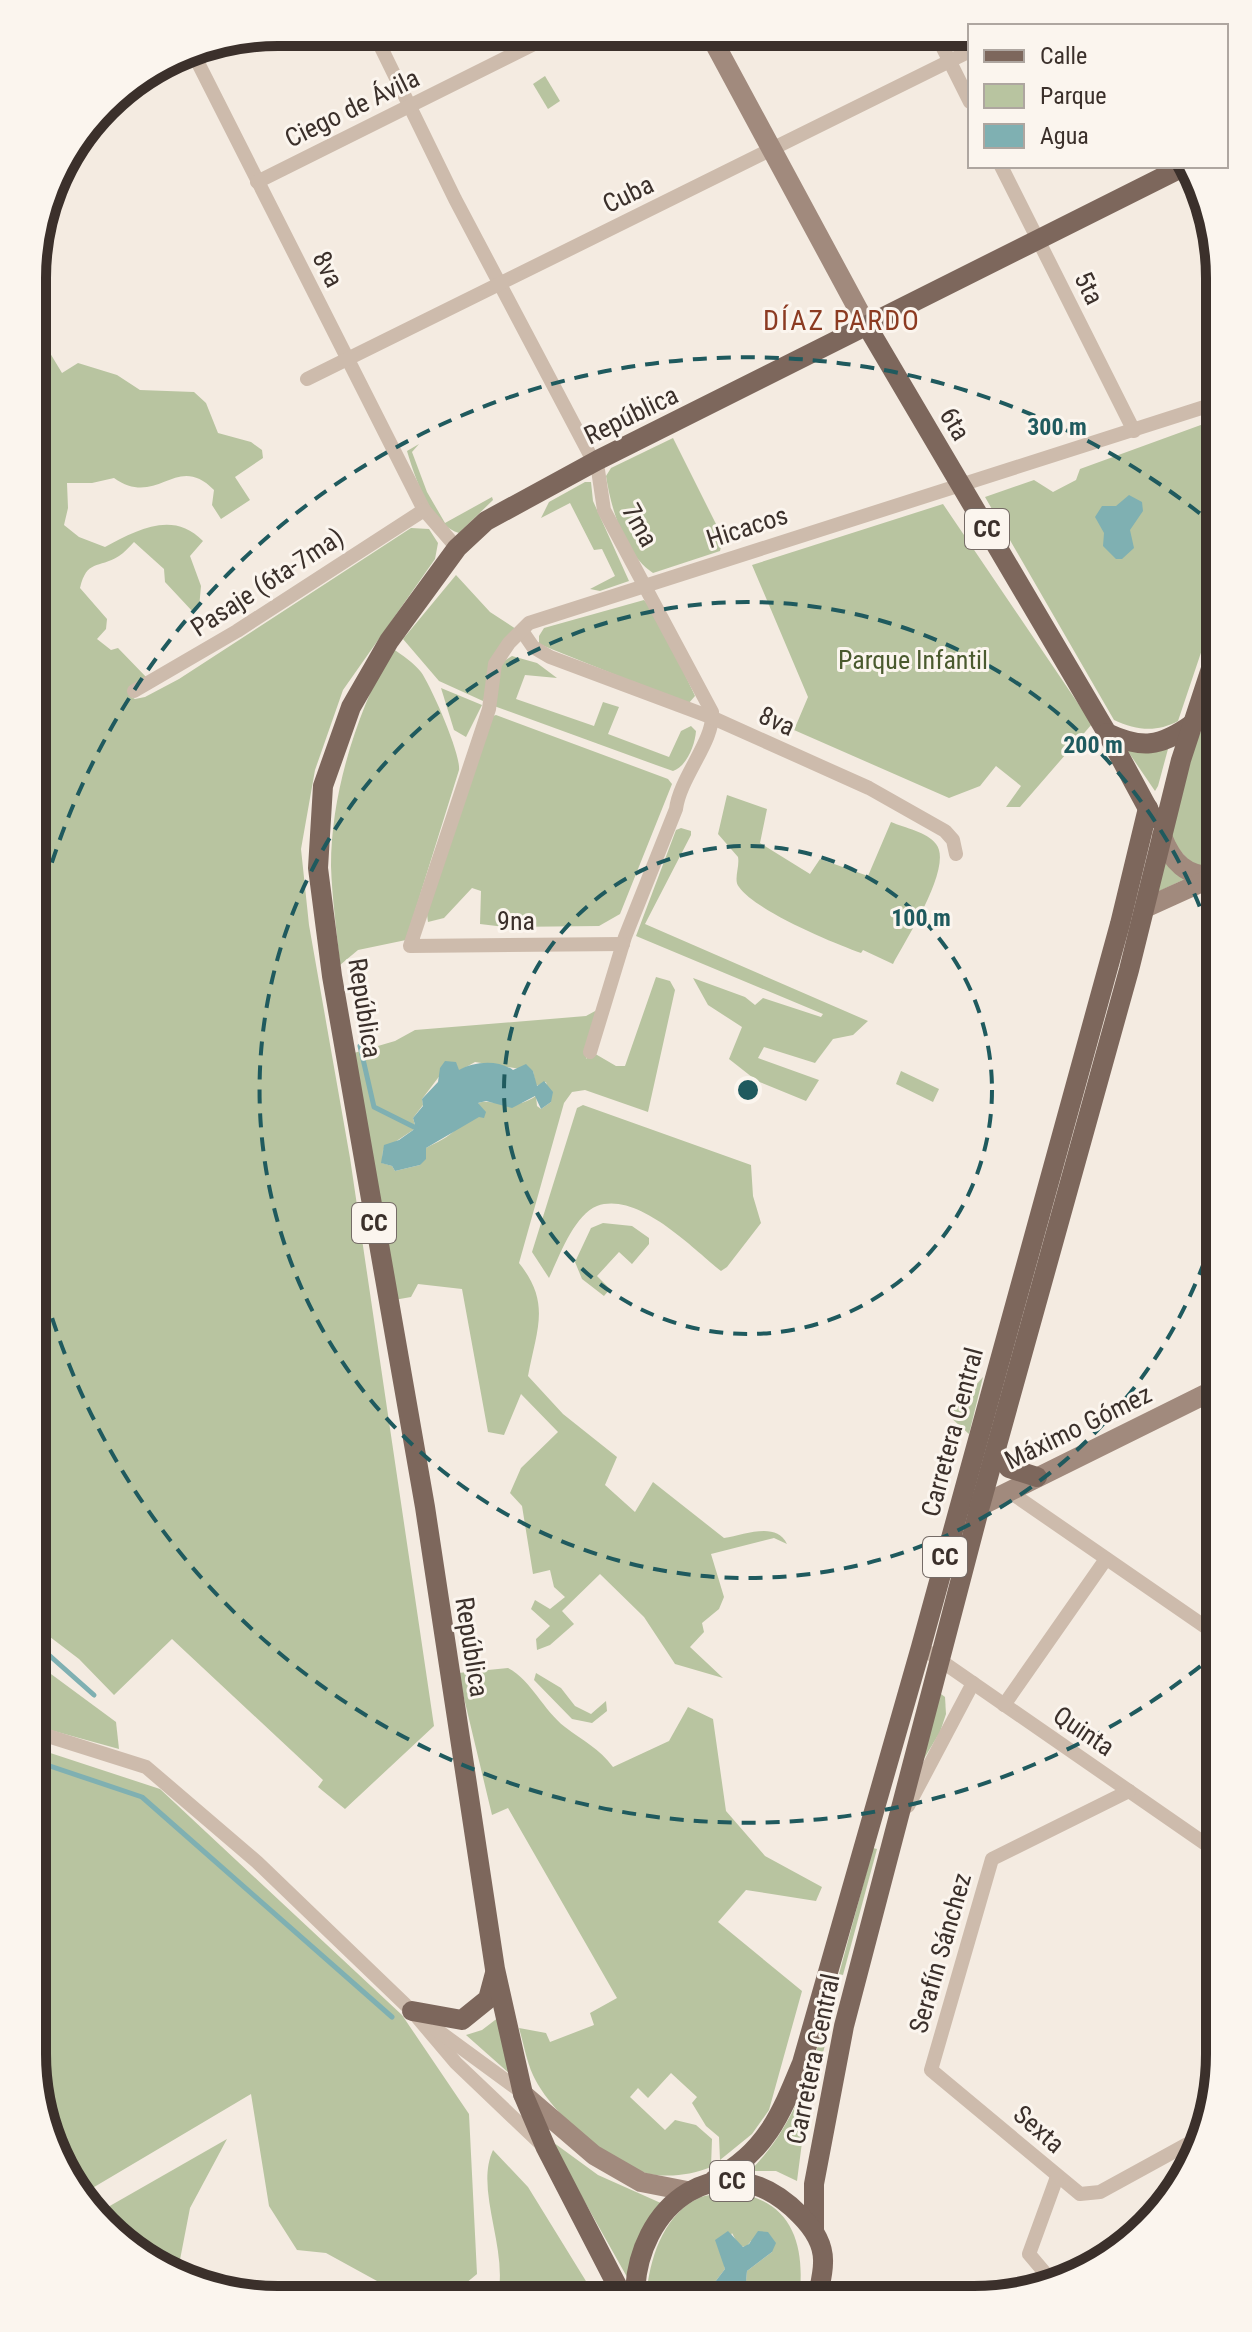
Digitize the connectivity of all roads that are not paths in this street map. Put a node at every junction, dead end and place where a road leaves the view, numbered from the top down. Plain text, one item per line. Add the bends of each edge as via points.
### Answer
1 (380, 46) edge
2 (530, 46) edge
3 (716, 46) edge
4 (942, 46) edge
5 (968, 52) edge
6 (197, 61) edge
7 (950, 61) junction
8 (968, 98) edge
9 (410, 107) junction
10 (770, 150) junction
11 (1002, 168) edge
12 (1179, 169) edge
13 (257, 182) junction
14 (1038, 239) junction
15 (500, 283) junction
16 (867, 326) junction
17 (347, 359) junction
18 (307, 379) dead end
19 (1206, 407) edge
20 (1134, 431) junction
21 (593, 463) junction
22 (960, 483) junction
23 (424, 510) junction
24 (457, 548) junction
25 (646, 585) junction
26 (522, 631) junction
27 (1206, 682) edge
28 (134, 691) dead end
29 (713, 718) junction
30 (1191, 725) junction
31 (1107, 733) junction
32 (1148, 808) junction
33 (1162, 836) junction
34 (956, 854) dead end
35 (1206, 876) edge
36 (1206, 879) edge
37 (1135, 906) junction
38 (623, 944) junction
39 (410, 946) joint
40 (590, 1052) dead end
41 (1206, 1394) edge
42 (996, 1451) junction
43 (1037, 1477) junction
44 (1007, 1490) junction
45 (960, 1500) junction
46 (980, 1506) junction
47 (1106, 1559) junction
48 (1206, 1627) edge
49 (921, 1647) junction
50 (940, 1662) junction
51 (973, 1683) junction
52 (1004, 1705) junction
53 (46, 1735) edge
54 (1129, 1791) junction
55 (897, 1825) junction
56 (1206, 1844) edge
57 (495, 1969) junction
58 (412, 2011) junction
59 (931, 2070) joint
60 (523, 2094) junction
61 (1187, 2144) edge
62 (546, 2148) junction
63 (1057, 2177) junction
64 (715, 2179) junction
65 (687, 2191) junction
66 (814, 2229) junction
67 (823, 2261) junction
68 (1046, 2275) edge
69 (617, 2286) edge
70 (634, 2286) edge
71 (819, 2286) edge
72 (828, 2286) edge

1 - 9 street, 7ma
2 - 9 street, Ciego de Ávila
3 - 10 street, 6ta
4 - 7 street
5 - 7 street, Cuba
6 - 13 street, 8va
7 - 8 street
7 - 10 street, Cuba
9 - 13 street, Ciego de Ávila
9 - 15 street, 7ma
10 - 15 street, Cuba
10 - 16 street, 6ta
11 - 14 street, 5ta
12 - 14 main road, República / CC
13 - 17 street, 8va
14 - 16 main road, República / CC
14 - 20 street, 5ta
15 - 17 street, Cuba
15 - 21 street, 7ma
16 - 21 main road, República / CC
16 - 22 main road, 6ta / CC
17 - 18 street, Cuba
17 - 23 street, 8va
19 - 20 street, Hicacos
20 - 22 street, Hicacos
21 - 24 main road, República / CC via 508,506
21 - 25 street, 7ma via 604,510
22 - 25 street, Hicacos
22 - 31 main road, 6ta / CC
23 - 24 street, 8va
23 - 28 street, Pasaje (6ta-7ma)
24 - 57 main road, República / CC via 389,641 351,707 323,786 318,868 332,976 425,1507
25 - 26 street, Hicacos via 529,623
25 - 29 street, 7ma
26 - 29 street, 8va via 533,647 550,657
26 - 39 street, Hicacos via 495,664 489,709
27 - 30 main road, CC
29 - 34 street, 8va via 923,817 953,840
29 - 38 street via 680,787
30 - 31 main road via 1172,738 1147,744 1131,745
30 - 33 main road, CC
31 - 32 main road, 6ta
32 - 33 main road, 6ta
32 - 37 main road, Carretera Central / CC
33 - 35 street via 1182,869
33 - 37 main road, Carretera Central / CC
36 - 37 street
37 - 42 main road, Carretera Central / CC
37 - 45 main road, Carretera Central / CC
38 - 39 street, 9na
38 - 40 street
41 - 43 street, Máximo Gómez
42 - 43 main road via 1009,1468
42 - 46 main road, Carretera Central / CC
43 - 44 street, Máximo Gómez
44 - 46 street, Máximo Gómez
44 - 47 street
45 - 46 street
45 - 49 main road, Carretera Central / CC
46 - 50 main road, Carretera Central / CC
47 - 48 street
47 - 52 street
49 - 50 street, Quinta
49 - 64 main road, Carretera Central / CC via 802,2063 778,2121 759,2146
50 - 51 street, Quinta
50 - 55 main road, Carretera Central / CC
51 - 52 street, Quinta
51 - 55 street
52 - 54 street, Quinta
53 - 58 street via 146,1767 257,1862
54 - 56 street, Quinta
54 - 59 street, Serafín Sánchez via 992,1859
55 - 66 main road, Carretera Central / CC via 826,2106 814,2184
57 - 58 main road via 488,1999 473,2015 456,2022
57 - 60 main road, República / CC
58 - 60 street
58 - 62 street via 456,2063
59 - 63 street, Sexta
60 - 62 main road, República / CC
60 - 65 street via 594,2155 641,2182
61 - 63 street via 1100,2192 1080,2194
62 - 69 main road, República / CC
63 - 68 street, Sexta via 1029,2254
64 - 65 main road, CC
64 - 66 main road, CC via 753,2182 782,2196
65 - 70 main road, CC via 644,2248
66 - 67 main road, CC
67 - 71 main road, CC
67 - 72 main road

